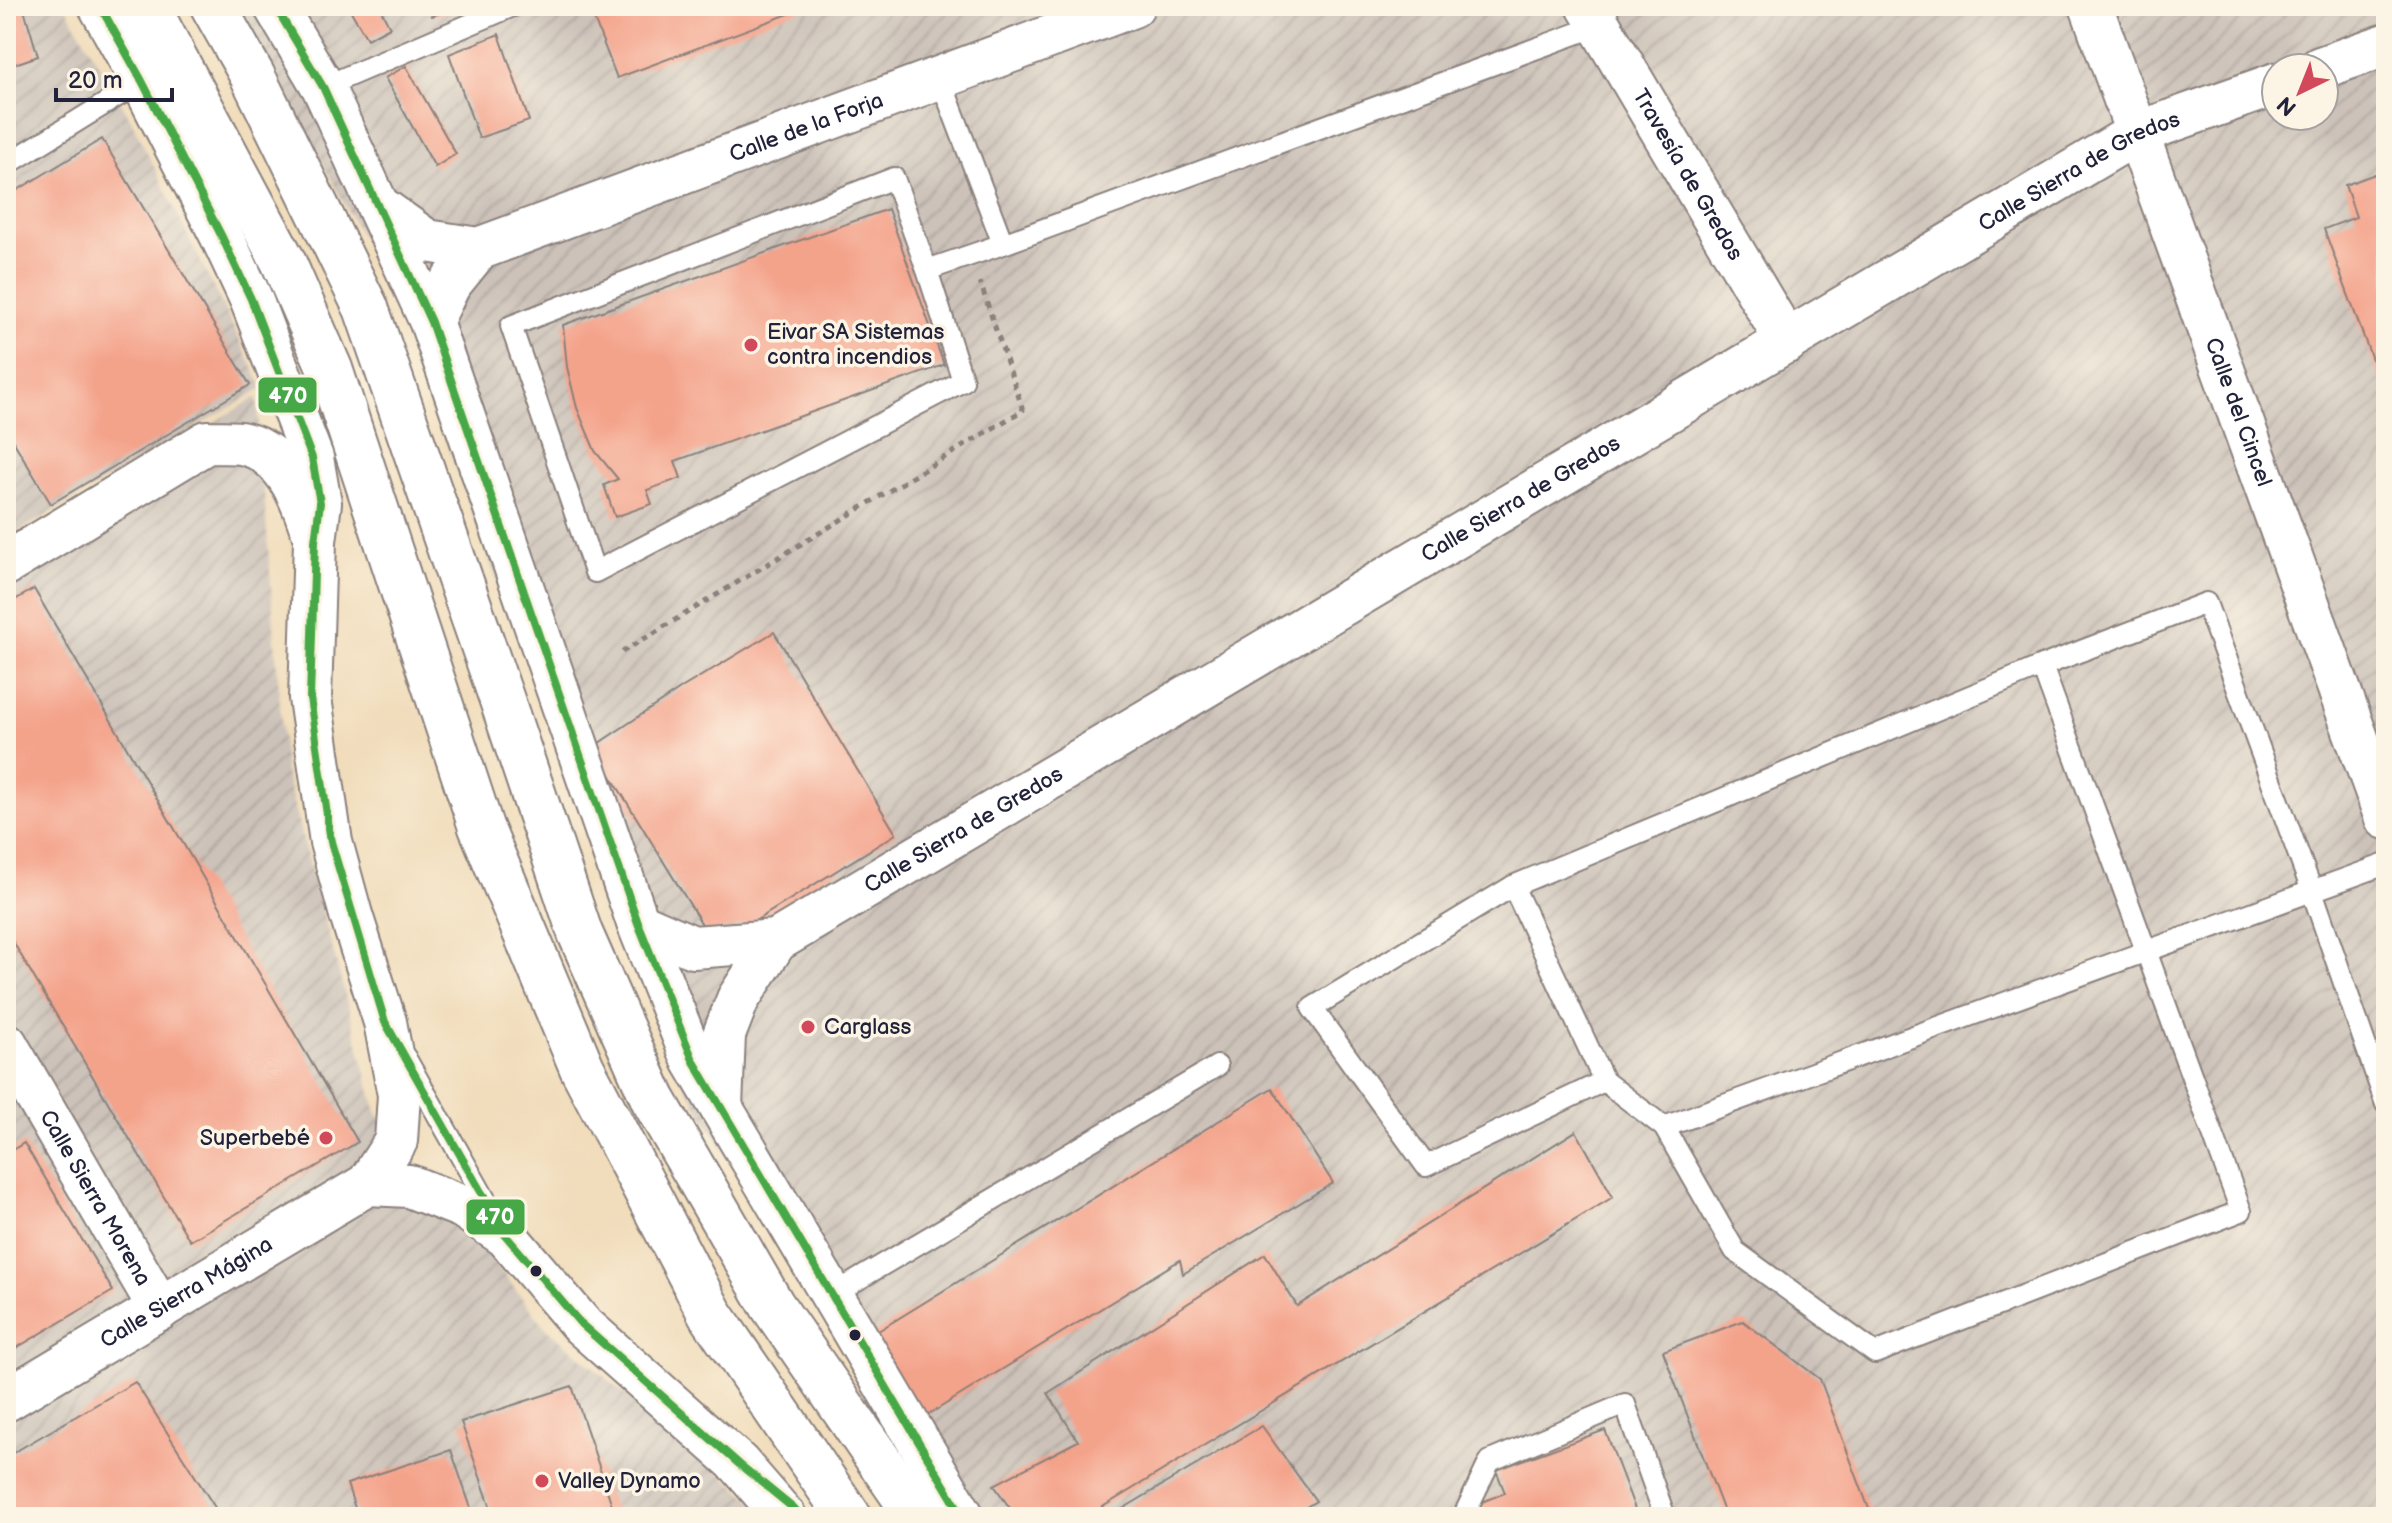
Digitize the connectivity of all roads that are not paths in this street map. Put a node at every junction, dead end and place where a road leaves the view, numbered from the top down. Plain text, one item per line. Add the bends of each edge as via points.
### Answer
1 (100, 6) edge
2 (147, 6) edge
3 (213, 6) edge
4 (275, 6) edge
5 (513, 6) edge
6 (1133, 6) edge
7 (2091, 6) edge
8 (1594, 15) edge
9 (2386, 45) edge
10 (2340, 61) edge
11 (940, 78) junction
12 (142, 81) junction
13 (323, 87) junction
14 (2260, 90) edge
15 (2137, 133) junction
16 (6, 165) edge
17 (378, 206) junction
18 (1003, 244) junction
19 (478, 249) junction
20 (927, 270) junction
21 (431, 322) junction
22 (1787, 342) junction
23 (315, 541) junction
24 (6, 564) edge
25 (2042, 666) junction
26 (2386, 818) edge
27 (2386, 864) edge
28 (1513, 886) junction
29 (2312, 891) junction
30 (638, 923) junction
31 (776, 941) junction
32 (2147, 951) junction
33 (385, 1022) junction
34 (6, 1044) edge
35 (1217, 1066) dead end
36 (1604, 1081) junction
37 (2386, 1104) edge
38 (721, 1107) junction
39 (1664, 1127) junction
40 (368, 1184) junction
41 (506, 1236) junction
42 (832, 1295) junction
43 (160, 1309) junction
44 (6, 1400) edge
45 (739, 1464) junction
46 (785, 1517) edge
47 (804, 1517) edge
48 (849, 1517) edge
49 (918, 1517) edge
50 (963, 1517) edge
51 (1463, 1517) edge
52 (1665, 1517) edge

1 - 12 street
2 - 48 main road via 283,261 330,369 481,827 582,1068 710,1313
3 - 49 main road via 366,308 580,933 653,1099 772,1305
4 - 13 street
5 - 13 lane
6 - 11 street, Calle de la Forja
7 - 15 street, Calle del Cincel
8 - 18 lane
8 - 22 street, Travesía de Gredos
9 - 10 street
11 - 18 lane
11 - 19 street, Calle de la Forja
12 - 16 lane
12 - 23 street via 251,299 307,444 320,503
13 - 17 street
14 - 15 street, Calle Sierra de Gredos
15 - 22 street, Calle Sierra de Gredos
15 - 26 street, Calle del Cincel
17 - 19 street, Calle de la Forja via 427,241
17 - 21 street
18 - 20 lane
19 - 21 street via 449,285
20 - 20 lane via 894,178 511,326 595,572 963,381
21 - 30 street
22 - 31 street, Calle Sierra de Gredos
23 - 24 street via 301,496 272,455 245,444 207,442
23 - 33 street, Calle Sierra Mágina via 310,698 329,828
25 - 28 lane
25 - 29 lane via 2206,603
25 - 32 lane
27 - 29 lane
28 - 36 lane
28 - 36 lane via 1312,1008 1426,1166
29 - 32 lane
29 - 37 lane
30 - 31 street, Calle Sierra de Gredos via 693,947
30 - 38 street via 693,1060
31 - 38 street, Calle Sierra de Gredos via 738,999 724,1035
32 - 39 lane
32 - 39 lane via 2241,1211 1875,1353 1735,1251
33 - 40 street, Calle Sierra Mágina via 399,1095 396,1141
33 - 41 lane
34 - 43 street, Calle Sierra Morena
35 - 42 lane
36 - 39 lane
38 - 42 street
40 - 41 street via 409,1186 450,1201
40 - 43 street, Calle Sierra Mágina
41 - 45 street via 581,1324
42 - 50 street
43 - 44 street, Calle Sierra Mágina
45 - 46 street
45 - 47 lane
51 - 52 lane via 1490,1461 1625,1404

